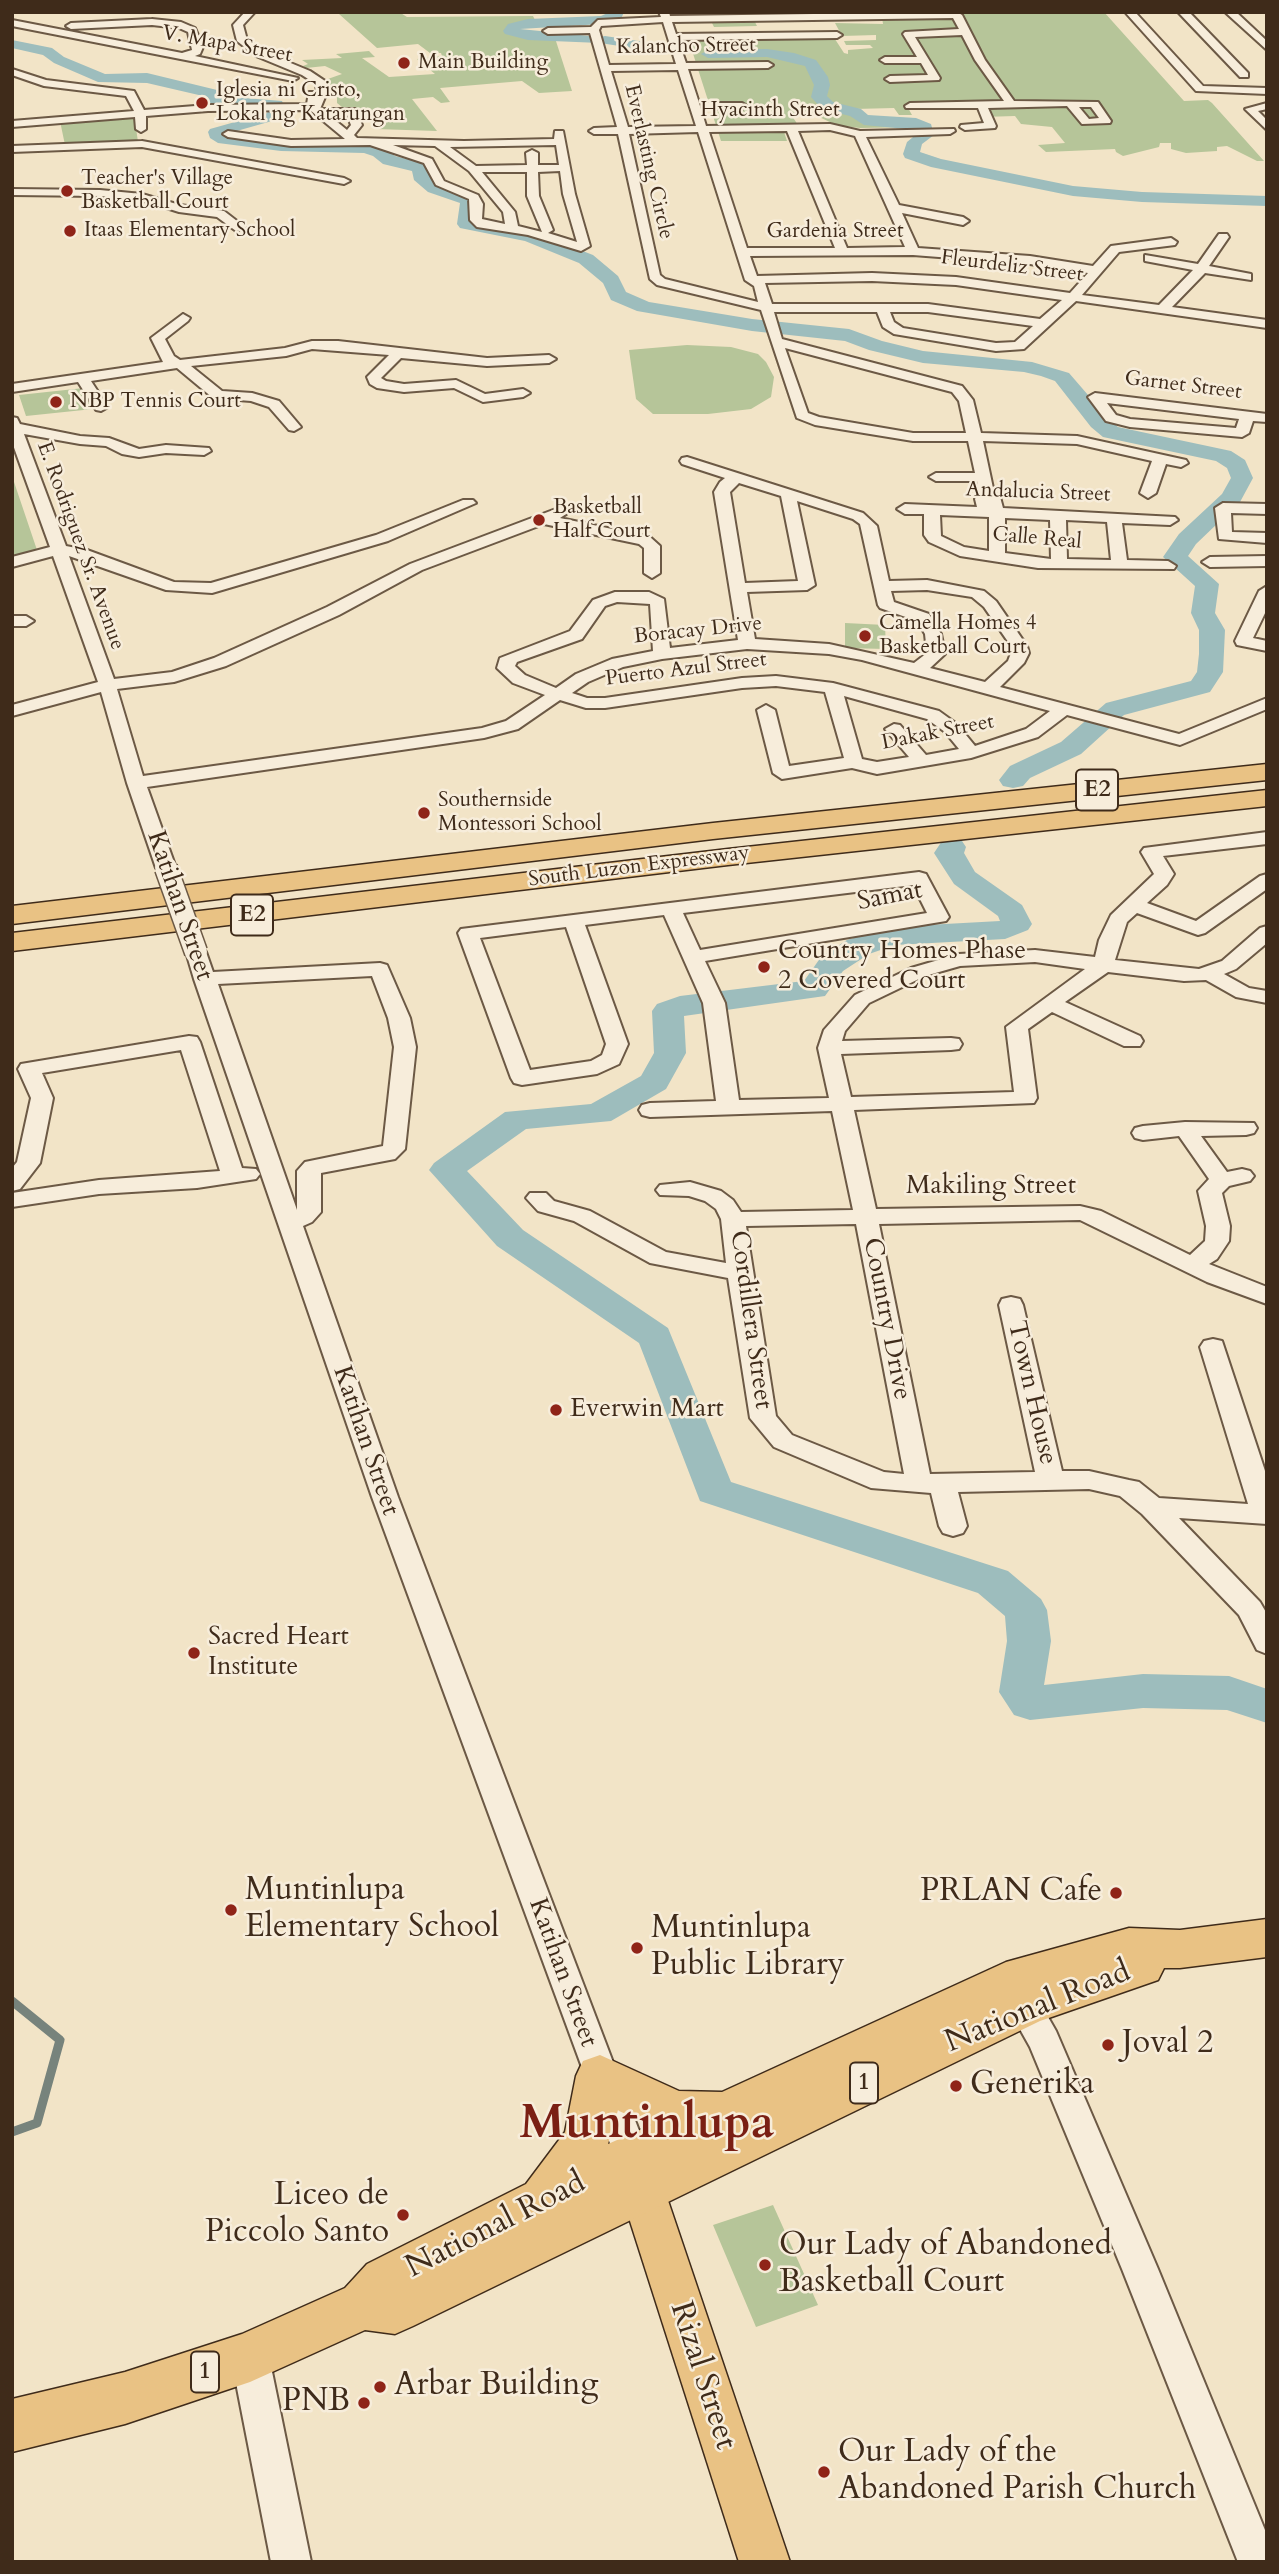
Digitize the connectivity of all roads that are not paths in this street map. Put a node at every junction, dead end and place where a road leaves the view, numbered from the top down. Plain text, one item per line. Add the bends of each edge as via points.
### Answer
1 (182, 12) edge
2 (1130, 12) edge
3 (1183, 12) edge
4 (1230, 12) edge
5 (245, 13) edge
6 (921, 14) edge
7 (957, 14) edge
8 (12, 15) edge
9 (25, 15) dead end
10 (670, 16) edge
11 (826, 17) junction
12 (152, 22) junction
13 (12, 23) edge
14 (93, 24) junction
15 (46, 30) junction
16 (594, 30) junction
17 (548, 31) dead end
18 (965, 33) junction
19 (145, 34) dead end
20 (677, 37) junction
21 (184, 41) dead end
22 (197, 44) junction
23 (1267, 47) edge
24 (892, 48) dead end
25 (918, 49) junction
26 (181, 57) junction
27 (885, 60) dead end
28 (927, 64) junction
29 (768, 65) dead end
30 (687, 66) junction
31 (605, 68) junction
32 (12, 72) edge
33 (1230, 75) dead end
34 (1188, 76) junction
35 (1202, 76) dead end
36 (313, 78) junction
37 (1000, 90) junction
38 (1013, 90) dead end
39 (1267, 91) edge
40 (1070, 103) dead end
41 (1011, 104) junction
42 (982, 105) junction
43 (78, 106) dead end
44 (705, 106) junction
45 (742, 106) dead end
46 (910, 106) dead end
47 (1267, 107) edge
48 (318, 111) junction
49 (140, 113) junction
50 (85, 118) junction
51 (54, 120) junction
52 (291, 120) dead end
53 (12, 124) edge
54 (255, 124) dead end
55 (791, 127) junction
56 (965, 127) dead end
57 (1267, 127) edge
58 (302, 128) dead end
59 (708, 129) junction
60 (272, 130) dead end
61 (623, 130) junction
62 (594, 131) dead end
63 (950, 131) dead end
64 (859, 134) junction
65 (563, 135) junction
66 (351, 139) junction
67 (370, 141) junction
68 (291, 143) junction
69 (437, 143) junction
70 (503, 143) junction
71 (531, 143) junction
72 (142, 144) junction
73 (324, 144) junction
74 (454, 144) junction
75 (62, 147) junction
76 (12, 149) edge
77 (534, 168) junction
78 (564, 168) junction
79 (473, 169) junction
80 (508, 169) junction
81 (344, 181) dead end
82 (12, 192) edge
83 (530, 194) junction
84 (895, 208) junction
85 (962, 221) dead end
86 (240, 228) dead end
87 (512, 228) junction
88 (578, 228) junction
89 (547, 230) junction
90 (530, 232) junction
91 (1223, 237) dead end
92 (988, 240) dead end
93 (1171, 242) dead end
94 (842, 251) junction
95 (913, 251) junction
96 (992, 257) junction
97 (1150, 258) dead end
98 (1097, 262) junction
99 (756, 269) junction
100 (1201, 269) junction
101 (1247, 277) dead end
102 (1075, 295) junction
103 (881, 306) junction
104 (1164, 308) junction
105 (183, 318) dead end
106 (771, 324) junction
107 (1045, 324) junction
108 (1267, 324) edge
109 (397, 354) junction
110 (549, 359) dead end
111 (181, 365) junction
112 (83, 379) junction
113 (12, 388) edge
114 (523, 393) dead end
115 (101, 407) dead end
116 (1247, 415) junction
117 (1267, 418) edge
118 (13, 426) edge
119 (294, 427) dead end
120 (974, 437) junction
121 (204, 451) dead end
122 (1161, 458) junction
123 (687, 461) dead end
124 (1181, 463) dead end
125 (737, 477) junction
126 (936, 477) dead end
127 (985, 485) junction
128 (788, 493) junction
129 (1148, 493) dead end
130 (468, 503) dead end
131 (905, 509) dead end
132 (1267, 509) edge
133 (932, 510) junction
134 (561, 512) dead end
135 (992, 512) junction
136 (1058, 515) junction
137 (1114, 518) junction
138 (543, 519) junction
139 (1170, 520) dead end
140 (1267, 538) edge
141 (64, 553) junction
142 (997, 558) junction
143 (1267, 561) edge
144 (1210, 562) dead end
145 (21, 564) edge
146 (1059, 564) junction
147 (1120, 566) junction
148 (1168, 566) dead end
149 (652, 573) dead end
150 (68, 577) junction
151 (881, 586) junction
152 (736, 588) junction
153 (1267, 591) edge
154 (747, 644) junction
155 (1267, 646) edge
156 (662, 654) junction
157 (918, 669) junction
158 (107, 685) junction
159 (990, 687) junction
160 (833, 688) junction
161 (556, 694) junction
162 (1267, 703) edge
163 (1063, 709) junction
164 (766, 710) dead end
165 (12, 711) edge
166 (894, 729) dead end
167 (971, 753) junction
168 (854, 762) junction
169 (923, 762) junction
170 (1267, 772) edge
171 (136, 783) junction
172 (1267, 798) edge
173 (1267, 838) edge
174 (1267, 880) edge
175 (260, 885) junction
176 (12, 900) edge
177 (1132, 904) junction
178 (672, 910) junction
179 (12, 915) edge
180 (573, 922) junction
181 (1267, 932) edge
182 (12, 942) edge
183 (692, 957) junction
184 (1104, 965) junction
185 (1210, 974) junction
186 (204, 979) junction
187 (1267, 996) edge
188 (1049, 1003) junction
189 (1132, 1041) dead end
190 (951, 1044) dead end
191 (829, 1048) junction
192 (841, 1103) junction
193 (728, 1105) junction
194 (650, 1110) dead end
195 (1245, 1128) dead end
196 (1185, 1129) junction
197 (1143, 1133) dead end
198 (269, 1170) junction
199 (233, 1176) junction
200 (12, 1184) edge
201 (668, 1190) dead end
202 (538, 1198) dead end
203 (12, 1200) edge
204 (866, 1216) junction
205 (733, 1219) junction
206 (288, 1224) junction
207 (1191, 1265) junction
208 (739, 1273) junction
209 (1267, 1296) edge
210 (1011, 1305) dead end
211 (1213, 1347) dead end
212 (1051, 1482) junction
213 (930, 1484) junction
214 (1152, 1507) junction
215 (1266, 1515) edge
216 (953, 1526) dead end
217 (1267, 1643) edge
218 (1267, 1938) edge
219 (1180, 1949) junction
220 (1024, 2006) junction
221 (600, 2076) junction
222 (728, 2113) junction
223 (637, 2174) junction
224 (537, 2206) junction
225 (363, 2305) junction
226 (250, 2357) junction
227 (26, 2424) edge
228 (291, 2562) edge
229 (765, 2562) edge
230 (1258, 2562) edge

1 - 12 street
2 - 34 street
3 - 33 street via 1250,75
4 - 23 street
5 - 36 street via 239,25 242,41
6 - 7 street
6 - 11 street
7 - 18 street
8 - 9 street
10 - 11 street
10 - 16 street via 602,22 594,25
10 - 20 street
11 - 20 street via 840,38
12 - 14 street
12 - 22 street via 192,30
13 - 15 street, V. Mapa Street
14 - 15 street
14 - 19 street
15 - 26 street, V. Mapa Street
16 - 17 street
16 - 31 street, Everlasting Circle
18 - 25 street via 910,33
18 - 37 street
20 - 30 street
21 - 22 street
22 - 26 street via 197,52
24 - 25 street
25 - 28 street
26 - 36 street, V. Mapa Street via 284,77
27 - 28 street
28 - 28 street via 935,78 919,87 893,84 886,69
29 - 30 street, Kalancho Street
30 - 31 street, Kalancho Street
30 - 44 street
30 - 59 street
31 - 61 street, Everlasting Circle
32 - 49 street via 44,83 130,93
34 - 35 street
34 - 39 street via 1210,92
36 - 48 street via 311,102
37 - 38 street
37 - 41 street
40 - 41 street
41 - 42 street
42 - 46 street
42 - 56 street via 990,127
43 - 50 street
44 - 45 street
44 - 59 street
47 - 57 street via 1251,108
48 - 49 street via 208,108
48 - 52 street
48 - 66 street
48 - 66 street via 351,111 357,125
49 - 50 street
49 - 72 street
50 - 51 street
51 - 53 street
51 - 75 street
54 - 68 street via 228,134
55 - 59 street, Hyacinth Street
55 - 64 street, Hyacinth Street via 836,127
55 - 94 street
58 - 73 street
59 - 61 street, Hyacinth Street
59 - 99 street
60 - 68 street
61 - 62 street, Hyacinth Street
61 - 106 street, Everlasting Circle via 657,279
63 - 64 street
64 - 84 street, Hyacinth Street
65 - 71 street
65 - 74 street via 471,136 456,138
65 - 78 street
66 - 67 street
66 - 73 street
67 - 69 street via 420,137
67 - 87 street via 428,161 440,183 474,197 477,222
68 - 73 street
69 - 74 street
69 - 79 street
70 - 71 street
70 - 74 street
70 - 80 street
71 - 77 street
72 - 75 street
72 - 81 street
75 - 76 street
77 - 78 street
77 - 80 street
77 - 83 street
78 - 83 street
79 - 80 street
79 - 83 street
80 - 83 street
82 - 86 street via 142,197 220,214
83 - 87 street via 509,212
83 - 88 street
83 - 89 street
84 - 85 street
84 - 95 street, Hyacinth Street
87 - 90 street
88 - 89 street
88 - 90 street via 581,247
89 - 90 street
91 - 100 street
92 - 96 street
93 - 98 street via 1121,247
94 - 95 street, Gardenia Street
94 - 99 street, Gardenia Street
95 - 96 street, Gardenia Street
96 - 98 street, Gardenia Street
97 - 100 street
98 - 102 street
99 - 102 street, Fleurdeliz Street via 928,278
99 - 106 street
100 - 101 street
100 - 104 street
102 - 104 street, Fleurdeliz Street
102 - 107 street
103 - 106 street, Everlasting Circle
103 - 107 street, Everlasting Circle via 958,310
103 - 107 street via 888,324 899,331 1012,347 1024,344
104 - 108 street, Fleurdeliz Street
105 - 111 street via 158,338 168,359
106 - 120 street via 957,389 966,400
106 - 120 street via 799,410 806,418 913,437
109 - 110 street via 487,362
109 - 111 street via 312,345 296,355
109 - 114 street via 375,381 404,388 456,384 483,398
111 - 112 street
111 - 119 street via 218,395 274,404
112 - 113 street
112 - 115 street
116 - 116 street, Garnet Street via 1242,433 1130,423 1111,418 1095,397
116 - 117 street, Garnet Street
118 - 121 street via 109,442 139,453
118 - 141 street, E. Rodriguez Sr. Avenue
120 - 122 street via 1077,440
120 - 127 street
122 - 124 street
122 - 129 street
123 - 125 street
125 - 128 street
125 - 152 street via 722,492
126 - 127 street
127 - 135 street via 994,499
128 - 151 street via 865,521
128 - 152 street via 807,585
130 - 141 street via 382,538 212,588 172,587 88,554
131 - 133 street, Andalucia Street
132 - 140 street via 1223,508 1225,536
133 - 135 street, Andalucia Street
133 - 142 street, Calle Real via 935,539 960,551
134 - 138 street
135 - 136 street, Andalucia Street
135 - 142 street
136 - 137 street, Andalucia Street
136 - 146 street
137 - 139 street, Andalucia Street
137 - 147 street
138 - 149 street via 644,540 652,546
138 - 158 street via 416,567 220,662 174,677
141 - 145 street
141 - 150 street, E. Rodriguez Sr. Avenue
142 - 146 street, Calle Real
143 - 144 street
145 - 150 street
146 - 147 street, Calle Real
147 - 148 street, Calle Real
150 - 158 street, E. Rodriguez Sr. Avenue
151 - 157 street via 886,605 923,618 933,634 936,654
151 - 159 street via 963,590 990,604 1020,653
152 - 154 street
153 - 155 street via 1243,641
154 - 156 street, Boracay Drive
154 - 157 street, Boracay Drive via 829,649
156 - 161 street, Boracay Drive via 618,663
156 - 161 street, Puerto Azul Street via 658,602 640,596 605,599 576,635 506,662 506,668 519,678
157 - 159 street, Boracay Drive
158 - 165 street
158 - 171 street, Katihan Street
159 - 163 street, Boracay Drive
160 - 161 street, Puerto Azul Street via 776,681 742,683 586,704
160 - 167 street, Puerto Azul Street via 933,715 951,728
160 - 168 street, Dakak Street
161 - 171 street, Boracay Drive via 512,725 484,733
162 - 163 street, Boracay Drive via 1180,740
163 - 167 street, Dakak Street via 1032,733
164 - 168 street, Dakak Street via 782,773
166 - 169 street
167 - 169 street, Dakak Street
168 - 169 street, Dakak Street via 871,768
170 - 175 highway, South Luzon Expressway / E2
171 - 186 street, Katihan Street, bridge
172 - 182 highway, South Luzon Expressway / E2
173 - 177 street via 1151,852 1164,874
174 - 177 street via 1198,929
175 - 176 highway
175 - 179 highway, South Luzon Expressway / E2
177 - 184 street via 1113,929
178 - 180 street
178 - 183 street
178 - 183 street, Samat via 919,878 939,917
180 - 180 street via 617,1044 611,1059 597,1067 522,1078 468,933
181 - 185 street via 1229,965
183 - 193 street via 713,1002
184 - 185 street
184 - 188 street
184 - 191 street via 1035,957 959,961 918,972 862,999 835,1030
185 - 187 street via 1243,993
186 - 198 street, Katihan Street
186 - 206 street via 376,968 383,972 405,1047 394,1149 313,1167 309,1171 309,1212
188 - 189 street
188 - 192 street via 1017,1027 1026,1098
190 - 191 street
191 - 192 street, Country Drive
192 - 193 street
192 - 204 street, Country Drive
193 - 194 street
195 - 196 street
196 - 197 street
196 - 207 street via 1232,1178 1210,1195 1217,1241
198 - 199 street
198 - 206 street, Katihan Street
199 - 200 street via 189,1042 29,1069 42,1098 28,1163
199 - 203 street via 99,1187
201 - 205 street via 690,1189 713,1196
202 - 208 street via 546,1206 582,1216 659,1258
204 - 205 street, Cordillera Street
204 - 207 street, Makiling Street via 1080,1213
204 - 213 street, Country Drive
205 - 208 street, Cordillera Street
206 - 221 street, Katihan Street
207 - 209 street, Makiling Street
208 - 213 street, Cordillera Street via 764,1420 783,1441 880,1481
210 - 212 street, Town House
211 - 215 street
212 - 213 street
212 - 214 street via 1090,1480 1129,1489
213 - 216 street, Country Drive
214 - 215 street
214 - 217 street via 1250,1609
218 - 219 highway, National Road / 1
219 - 220 highway, National Road / 1
219 - 222 highway, National Road / 1 via 1129,1947 1006,1982
220 - 223 highway, National Road / 1
220 - 230 street via 1044,2041 1140,2269
221 - 222 highway via 677,2113
221 - 223 street, Katihan Street
221 - 224 highway via 583,2146
222 - 223 highway, National Road / 1
223 - 224 highway, National Road / 1
223 - 225 highway, National Road / 1 via 395,2309
223 - 229 main road, Rizal Street
224 - 225 highway, National Road / 1 via 384,2281
225 - 226 highway, National Road / 1
226 - 227 highway, National Road / 1
226 - 228 street

